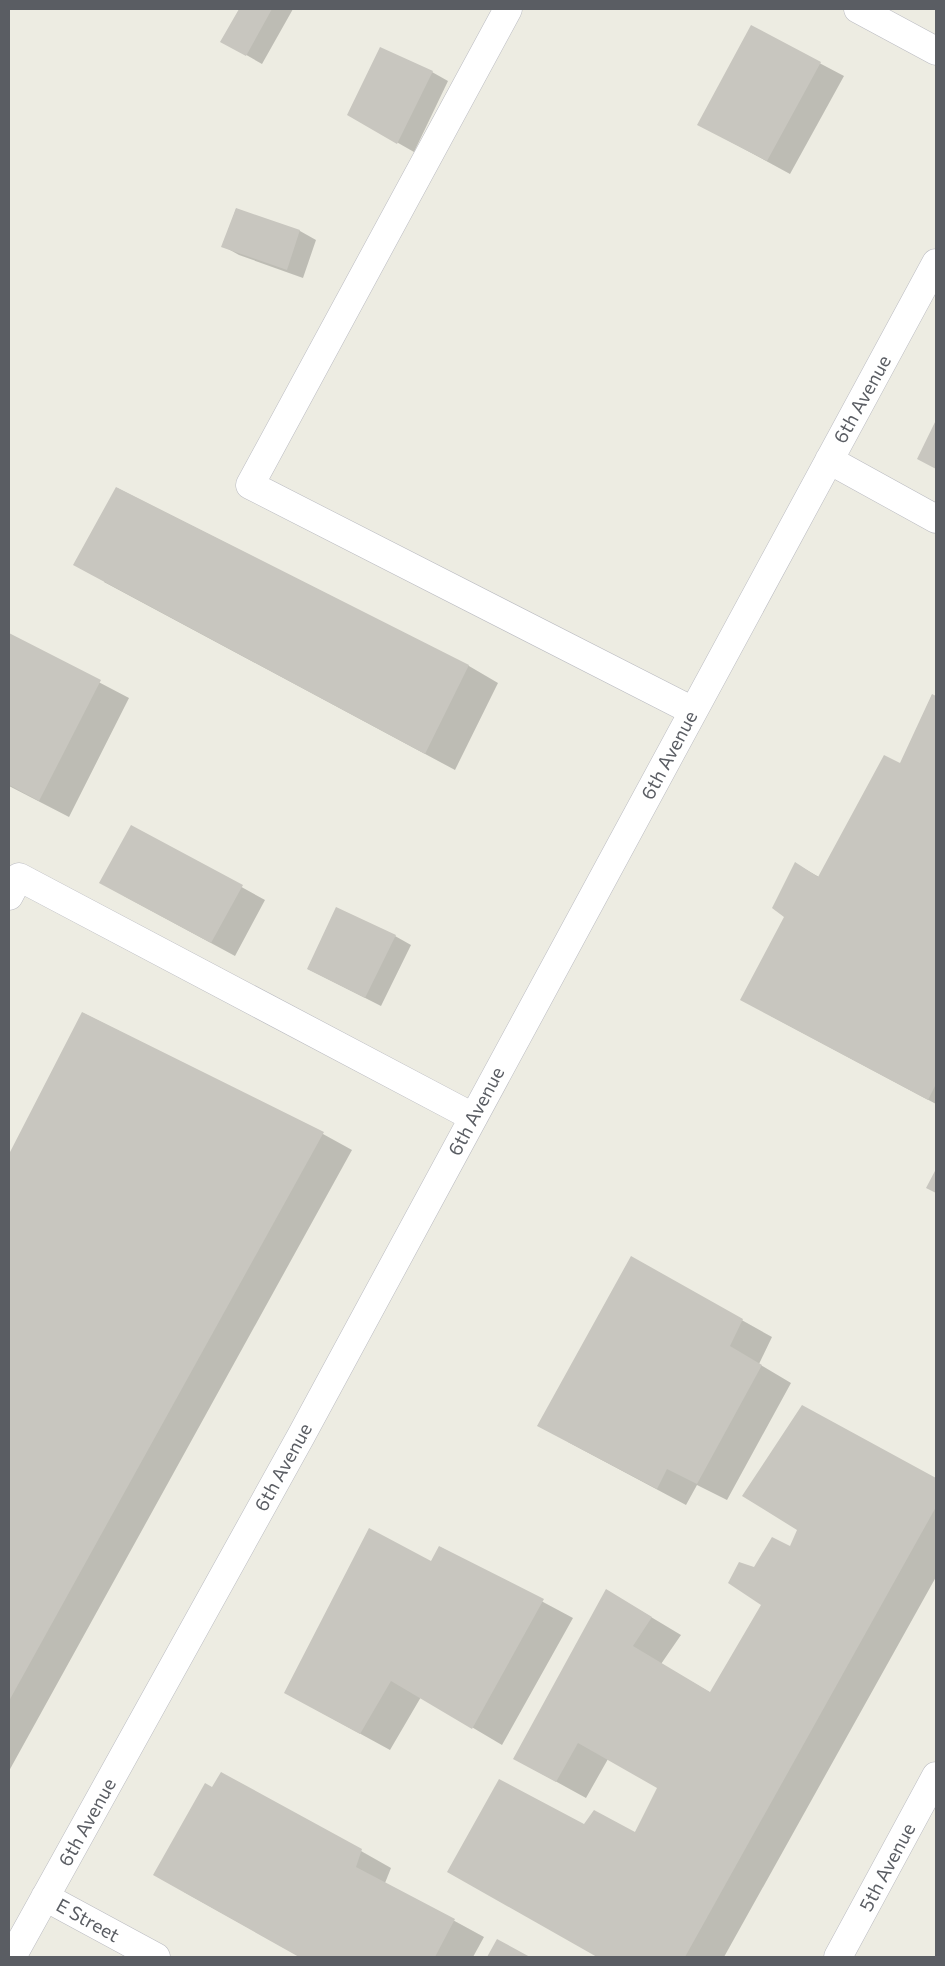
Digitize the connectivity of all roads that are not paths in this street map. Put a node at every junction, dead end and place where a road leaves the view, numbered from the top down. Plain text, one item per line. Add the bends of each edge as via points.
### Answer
1 (508, 9) edge
2 (858, 9) edge
3 (936, 51) edge
4 (936, 263) edge
5 (829, 460) junction
6 (936, 519) edge
7 (693, 711) junction
8 (9, 896) edge
9 (473, 1117) junction
10 (936, 1776) edge
11 (45, 1897) junction
12 (12, 1957) edge
13 (156, 1957) edge
14 (838, 1957) edge

1 - 7 street via 250,486
2 - 3 street
4 - 5 street, 6th Avenue
5 - 6 street
5 - 7 street, 6th Avenue
7 - 9 street, 6th Avenue
8 - 9 street via 19,877
9 - 11 street, 6th Avenue via 296,1445
10 - 14 street, 5th Avenue
11 - 12 street, 6th Avenue
11 - 13 street, E Street

